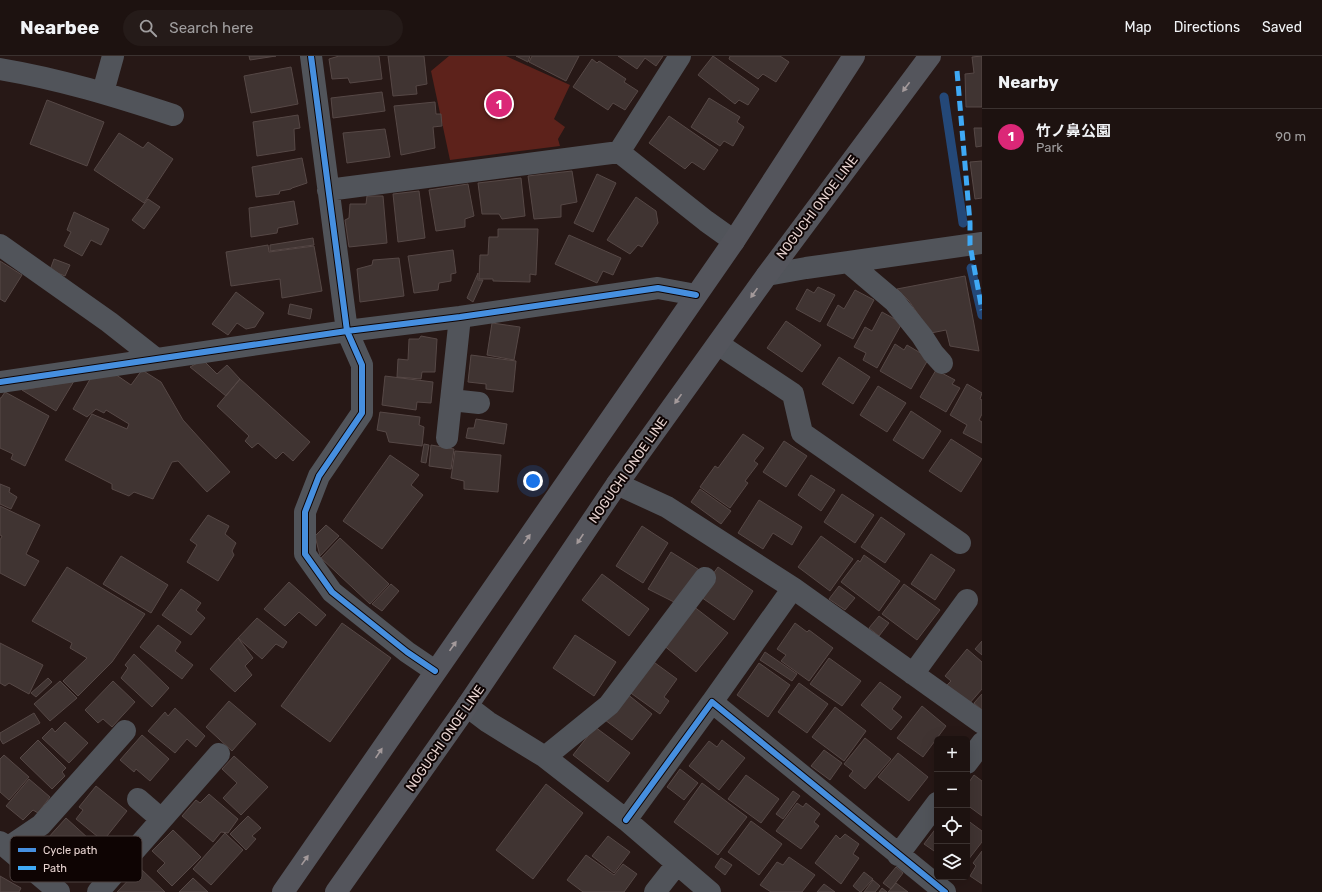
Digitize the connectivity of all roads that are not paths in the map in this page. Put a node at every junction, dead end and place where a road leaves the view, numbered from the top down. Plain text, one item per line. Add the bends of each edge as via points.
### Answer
1 (113, 56) edge
2 (311, 56) edge
3 (680, 56) edge
4 (854, 56) edge
5 (930, 56) edge
6 (0, 69) edge
7 (103, 92) junction
8 (174, 115) dead end
9 (619, 152) junction
10 (328, 190) junction
11 (734, 241) junction
12 (982, 243) edge
13 (0, 245) edge
14 (848, 262) junction
15 (767, 274) junction
16 (696, 295) junction
17 (460, 317) junction
18 (347, 331) junction
19 (718, 344) junction
20 (156, 359) junction
21 (942, 362) dead end
22 (0, 382) edge
23 (451, 400) junction
24 (479, 403) dead end
25 (447, 438) dead end
26 (617, 484) junction
27 (960, 543) dead end
28 (705, 578) dead end
29 (793, 588) junction
30 (967, 600) dead end
31 (435, 671) junction
32 (912, 674) junction
33 (712, 702) junction
34 (467, 706) junction
35 (982, 723) edge
36 (125, 731) dead end
37 (982, 744) edge
38 (218, 754) dead end
39 (545, 757) junction
40 (970, 759) edge
41 (138, 799) dead end
42 (934, 807) edge
43 (161, 819) junction
44 (626, 820) junction
45 (21, 836) edge
46 (142, 841) edge
47 (898, 855) junction
48 (677, 864) junction
49 (47, 882) edge
50 (107, 882) edge
51 (59, 892) edge
52 (98, 892) edge
53 (283, 892) edge
54 (336, 892) edge
55 (655, 892) edge
56 (710, 892) edge
57 (945, 892) edge

1 - 7 street
2 - 10 street
3 - 9 street
4 - 11 main road
5 -> 15 main road, NOGUCHI ONOE LINE
6 - 7 street via 38,75
7 - 8 street
9 - 10 street
9 - 11 street via 706,222
10 - 18 street
11 - 16 main road
12 - 14 street
13 - 20 street via 110,322
14 - 15 street
14 - 21 street via 894,301
15 -> 19 main road, NOGUCHI ONOE LINE
16 - 17 street via 658,288
31 -> 16 main road
17 - 18 street
17 - 23 street
18 - 20 street
18 - 31 street via 362,365 362,413 320,476 305,512 305,554 332,592
19 -> 26 main road, NOGUCHI ONOE LINE
19 - 27 street via 793,394 802,433
20 - 22 street
23 - 24 street
23 - 25 street
26 - 29 street via 667,507
26 -> 34 main road, NOGUCHI ONOE LINE
28 - 39 street via 609,705
29 - 32 street
29 - 33 street
30 - 32 street
53 -> 31 main road
32 - 35 street
33 - 44 street
33 - 47 street
34 - 39 street
34 - 54 main road, NOGUCHI ONOE LINE
36 - 45 street via 41,825
37 - 40 street
38 - 43 street
39 - 44 street
41 - 43 street
42 - 47 street
43 - 46 street
44 - 48 street
47 - 57 street
48 - 55 street
48 - 56 street
49 - 51 street
50 - 52 street

